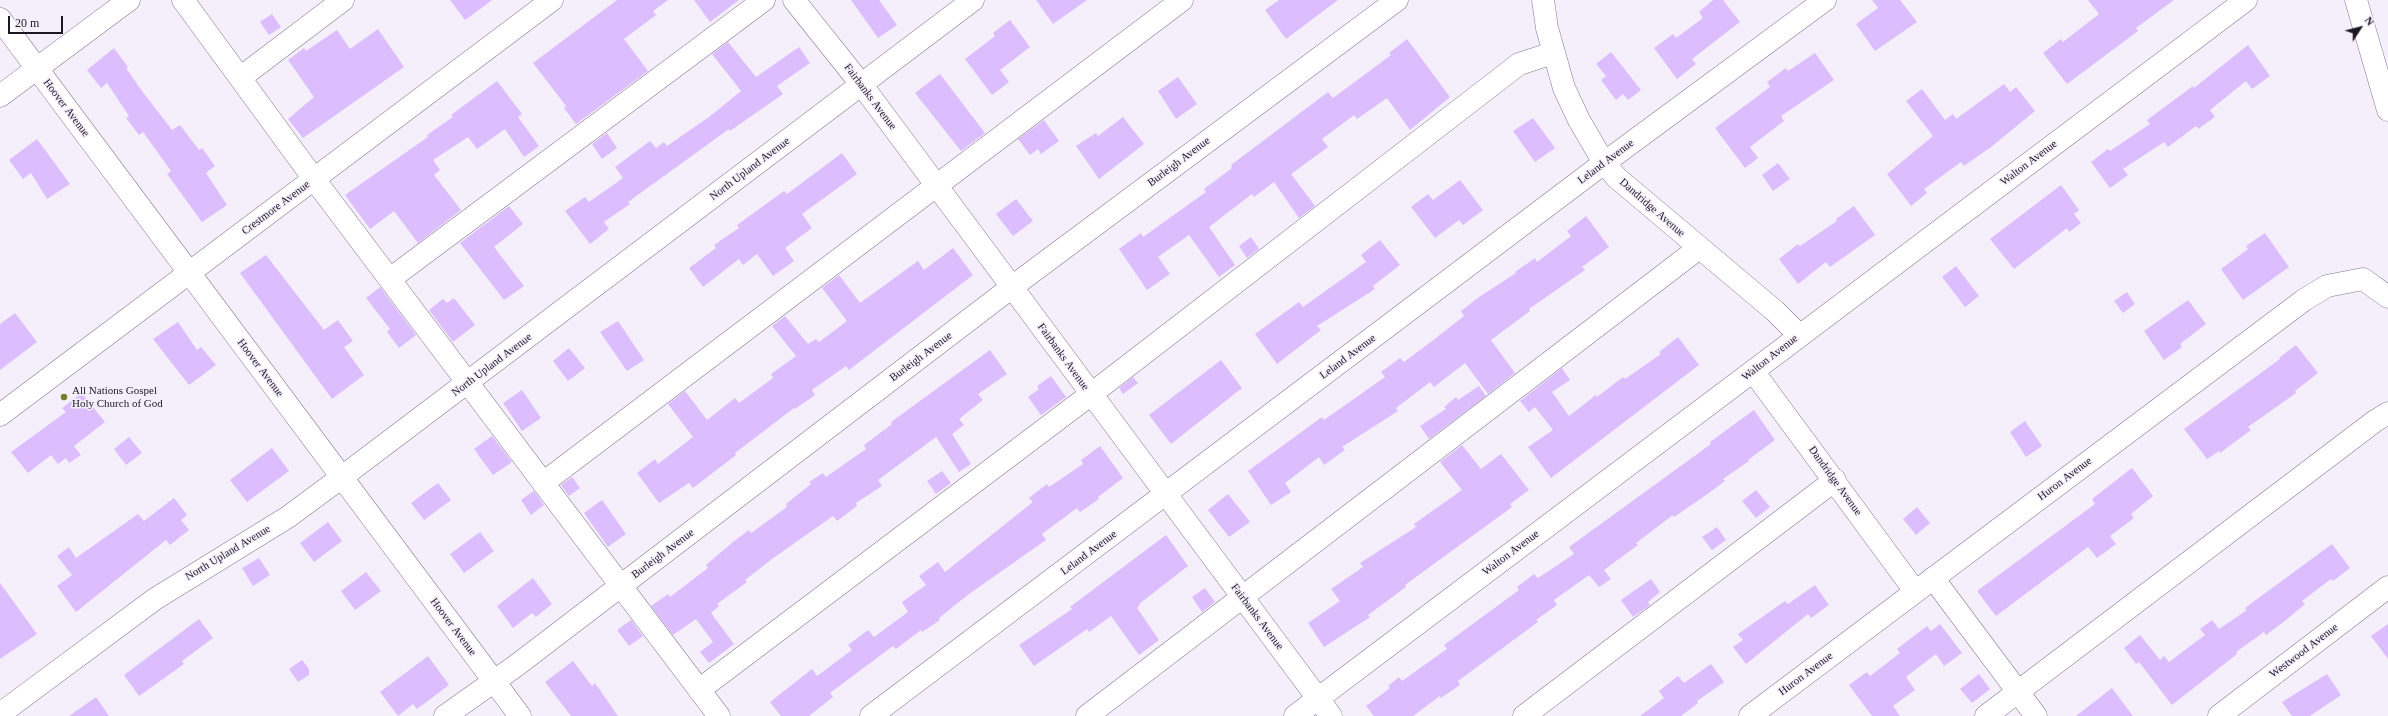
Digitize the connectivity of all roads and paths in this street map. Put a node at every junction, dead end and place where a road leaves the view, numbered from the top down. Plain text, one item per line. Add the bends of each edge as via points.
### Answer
1 (129, 0) edge
2 (183, 0) edge
3 (343, 0) edge
4 (552, 0) edge
5 (764, 0) edge
6 (794, 0) edge
7 (972, 0) edge
8 (1182, 0) edge
9 (1397, 0) edge
10 (1543, 0) edge
11 (1825, 0) edge
12 (2246, 0) edge
13 (2356, 0) edge
14 (0, 19) edge
15 (1553, 53) junction
16 (37, 69) junction
17 (240, 78) junction
18 (861, 84) junction
19 (0, 96) edge
20 (2387, 100) edge
21 (1604, 163) junction
22 (314, 179) junction
23 (938, 186) junction
24 (1699, 248) junction
25 (189, 274) junction
26 (390, 279) junction
27 (1012, 288) junction
28 (2388, 297) edge
29 (1799, 335) junction
30 (1753, 371) junction
31 (468, 382) junction
32 (1090, 394) junction
33 (2388, 413) edge
34 (0, 415) edge
35 (342, 477) junction
36 (1835, 480) junction
37 (543, 483) junction
38 (1165, 495) junction
39 (1933, 578) junction
40 (620, 587) junction
41 (2388, 587) edge
42 (1915, 591) junction
43 (1243, 599) junction
44 (494, 681) junction
45 (699, 690) junction
46 (2017, 692) junction
47 (1318, 698) junction
48 (0, 714) edge
49 (445, 716) edge
50 (520, 716) edge
51 (719, 716) edge
52 (871, 716) edge
53 (1087, 716) edge
54 (1295, 716) edge
55 (1331, 716) edge
56 (1524, 716) edge
57 (1750, 716) edge
58 (1986, 716) edge
59 (2036, 716) edge
60 (2219, 716) edge

1 - 16 street
2 - 17 street
3 - 17 street
4 - 22 street, Crestmore Avenue
5 - 26 street
6 - 18 street, Fairbanks Avenue
7 - 18 street, North Upland Avenue
8 - 23 street
9 - 27 street, Burleigh Avenue
10 - 15 street, Dandridge Avenue
11 - 21 street, Leland Avenue
12 - 29 street, Walton Avenue
13 - 20 street
14 - 16 street, Hoover Avenue
15 - 21 street, Dandridge Avenue via 1564,88
15 - 32 street via 1519,64
16 - 19 street
16 - 25 street, Hoover Avenue
17 - 22 street
18 - 23 street, Fairbanks Avenue
18 - 31 street, North Upland Avenue
21 - 24 street, Dandridge Avenue via 1617,178
21 - 38 street, Leland Avenue
22 - 25 street, Crestmore Avenue
22 - 26 street
23 - 27 street, Fairbanks Avenue
23 - 37 street
24 - 29 street, Dandridge Avenue via 1775,311
24 - 43 street
25 - 34 street, Crestmore Avenue
25 - 35 street, Hoover Avenue
26 - 31 street
27 - 32 street, Fairbanks Avenue
27 - 40 street, Burleigh Avenue
28 - 39 street, Huron Avenue via 2363,279 2327,286 2304,300
29 - 30 street, Walton Avenue
30 - 36 street, Dandridge Avenue
30 - 47 street, Walton Avenue
31 - 35 street, North Upland Avenue
31 - 37 street
32 - 38 street, Fairbanks Avenue
32 - 45 street
33 - 46 street
35 - 44 street, Hoover Avenue
35 - 48 street, North Upland Avenue via 288,517 155,599
36 - 42 street, Dandridge Avenue
36 - 56 street
37 - 40 street
38 - 43 street, Fairbanks Avenue
38 - 52 street, Leland Avenue
39 - 42 street, Huron Avenue
39 - 46 street
40 - 44 street, Burleigh Avenue
40 - 45 street
41 - 60 street, Westwood Avenue
42 - 57 street, Huron Avenue
43 - 47 street, Fairbanks Avenue
43 - 53 street
44 - 49 street, Burleigh Avenue
44 - 50 street, Hoover Avenue
45 - 51 street
46 - 58 street
46 - 59 street
47 - 54 street, Walton Avenue
47 - 55 street, Fairbanks Avenue

